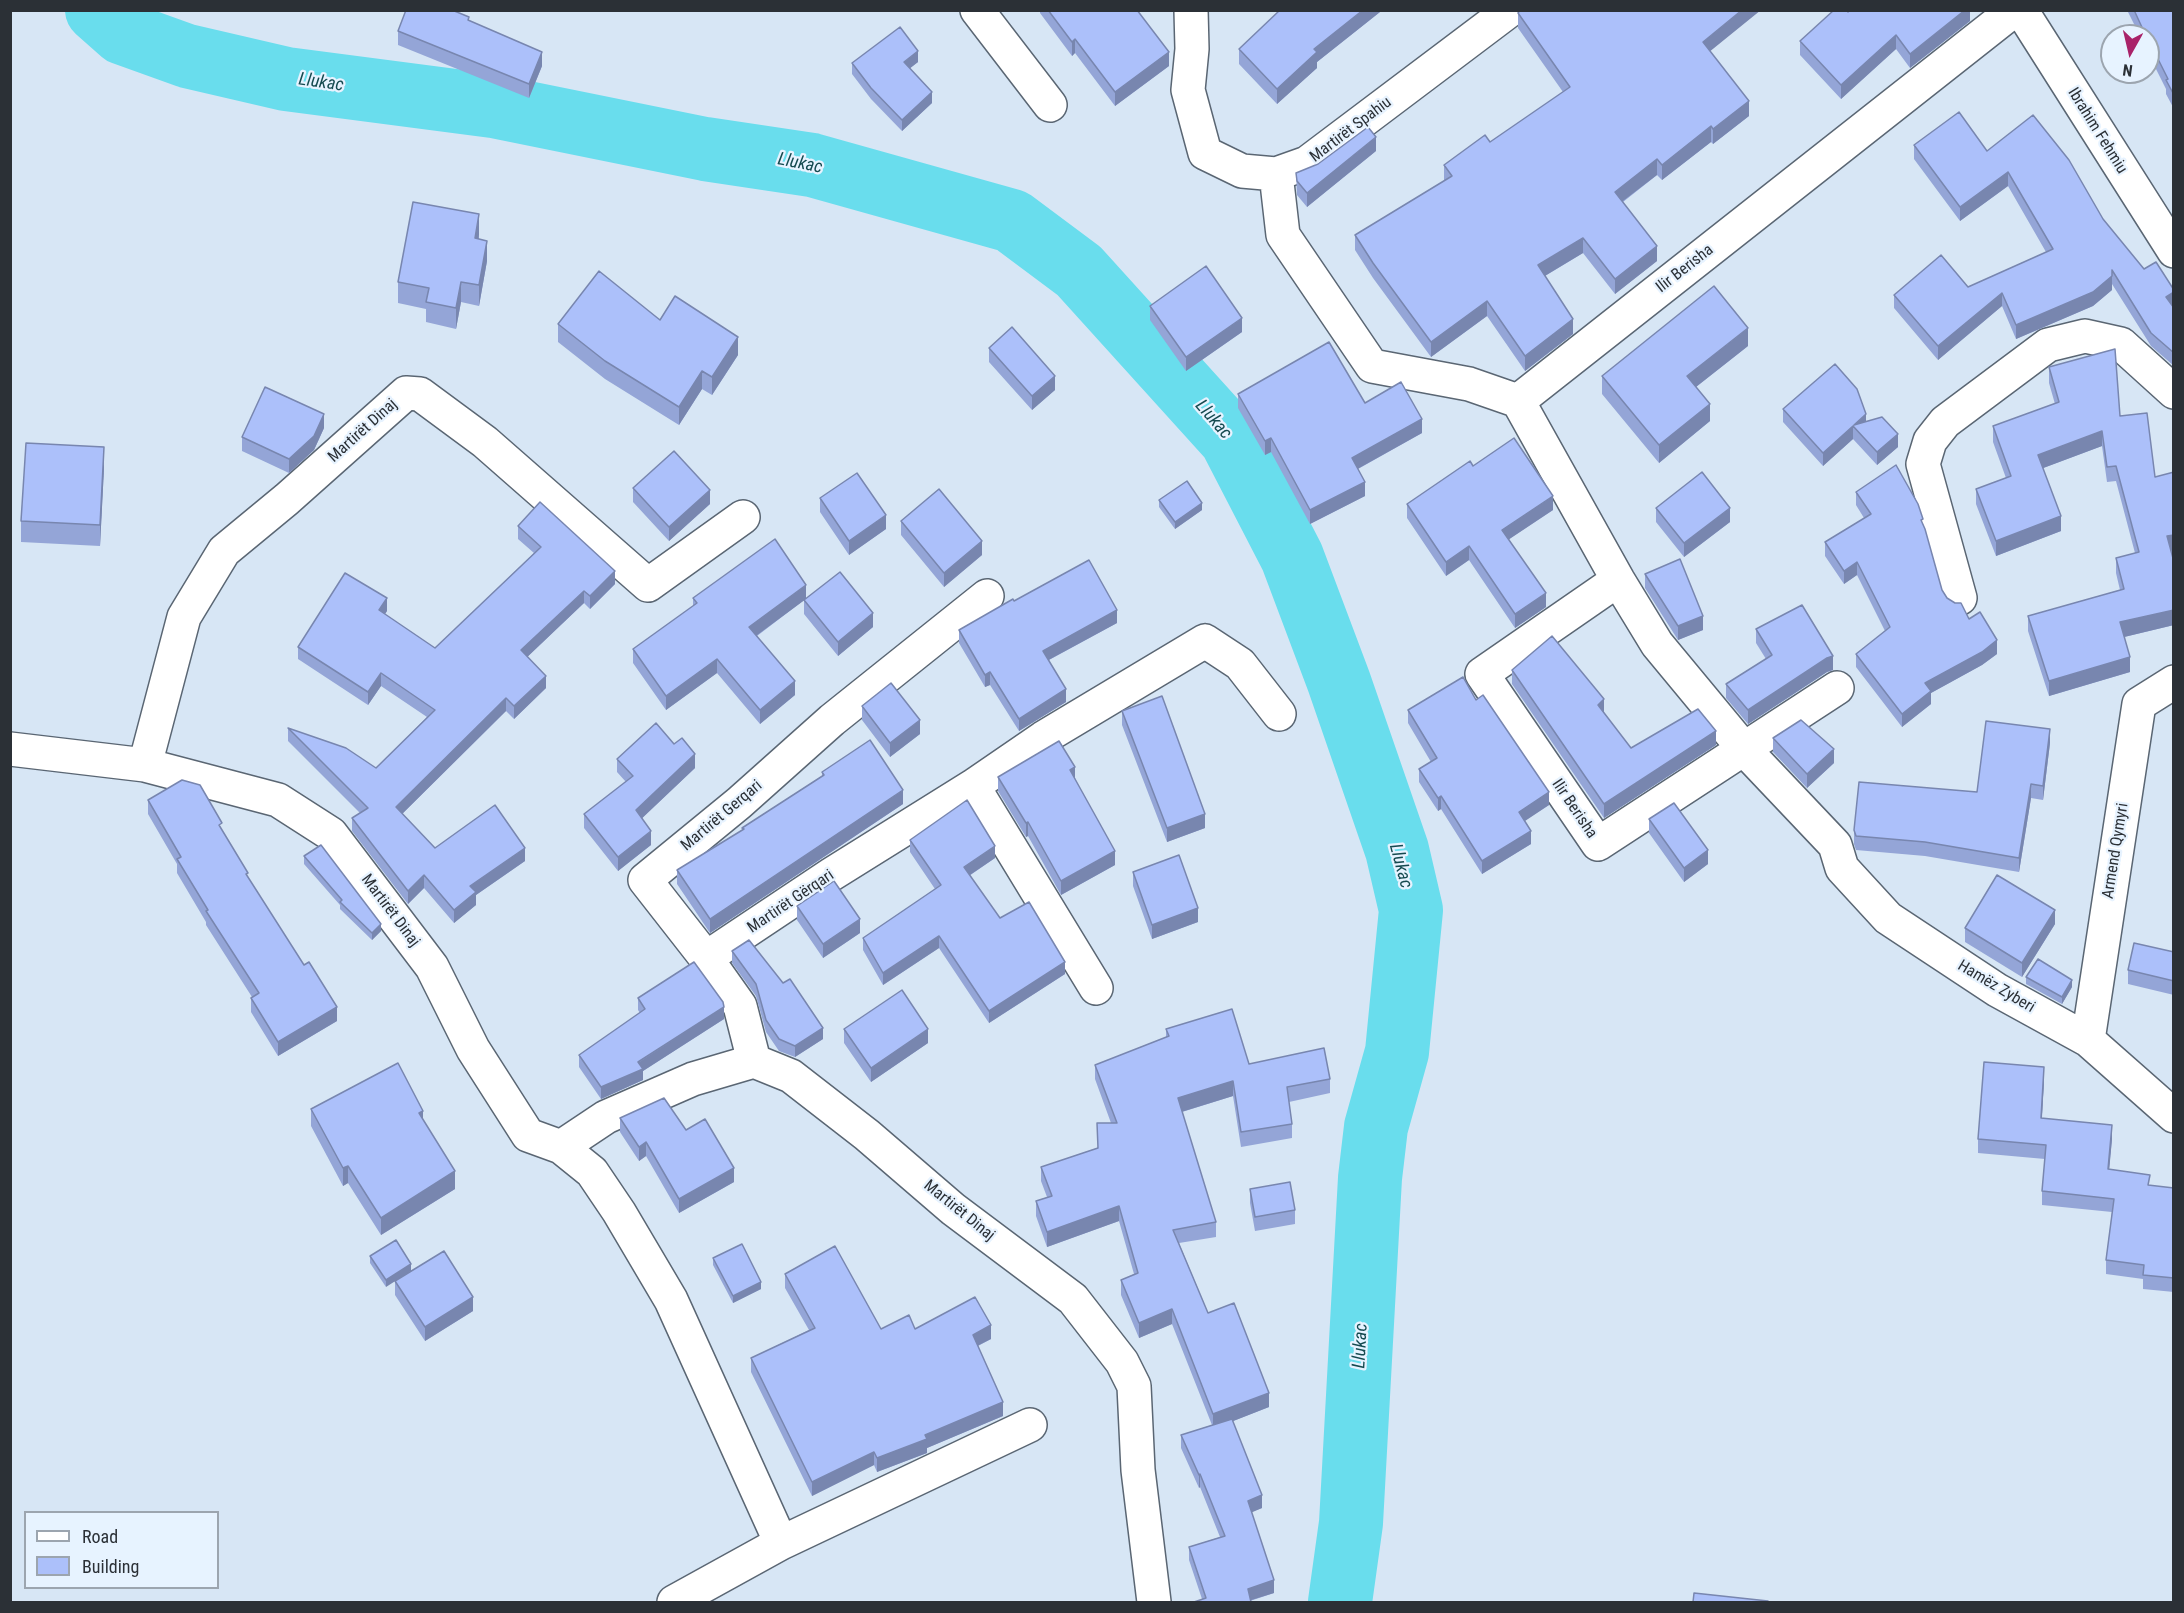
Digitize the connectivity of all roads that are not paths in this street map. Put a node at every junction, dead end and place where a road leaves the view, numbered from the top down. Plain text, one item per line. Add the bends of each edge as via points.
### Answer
1 (977, 10) edge
2 (1191, 10) edge
3 (1510, 10) edge
4 (2014, 10) edge
5 (2021, 10) edge
6 (1050, 105) dead end
7 (1276, 174) junction
8 (2174, 251) edge
9 (2174, 392) edge
10 (1518, 401) junction
11 (743, 517) dead end
12 (1618, 580) junction
13 (987, 596) dead end
14 (1960, 598) dead end
15 (2174, 682) edge
16 (1837, 688) dead end
17 (1279, 714) dead end
18 (10, 749) edge
19 (1744, 749) junction
20 (145, 765) junction
21 (973, 786) junction
22 (706, 958) junction
23 (1096, 988) dead end
24 (2088, 1040) junction
25 (754, 1061) junction
26 (2174, 1116) edge
27 (561, 1147) junction
28 (1030, 1425) dead end
29 (781, 1543) junction
30 (674, 1602) edge
31 (1154, 1602) edge

1 - 6 street
2 - 7 street, Martirët Spahiu via 1188,90 1205,153 1242,171
3 - 7 street, Martirët Spahiu via 1307,163
4 - 10 street, Ilir Berisha
5 - 8 street, Ibrahim Fehmiu
7 - 10 street via 1283,235 1372,366 1469,384
9 - 14 street via 2121,344 2085,336 2048,345 1945,422 1930,441 1923,464
10 - 12 street
11 - 20 street, Martirët Dinaj via 648,585 485,442 420,394 406,393 224,551 184,617
12 - 19 street via 1657,644
12 - 19 street, Ilir Berisha via 1482,674 1598,844
13 - 22 street, Martirët Gerqari via 873,686 645,880
15 - 24 street, Armend Qymyri via 2139,704
16 - 19 street, Ilir Berisha
17 - 21 street, Martirët Gërqari via 1240,664 1205,641 1043,738
18 - 20 street, Martirët Dinaj
19 - 24 street, Hamëz Zyberi via 1835,844 1842,868 1888,918 1997,990
20 - 27 street, Martirët Dinaj via 278,800 331,834 432,966 473,1049 528,1135
21 - 22 street, Martirët Gërqari
21 - 23 street
22 - 25 street via 740,1006
24 - 26 street, Hamëz Zyberi
25 - 27 street via 693,1079 617,1112
25 - 31 street, Martirët Dinaj via 791,1076 953,1209 1073,1299 1122,1362 1134,1386 1138,1470
27 - 29 street, Martirët Dinaj via 592,1172 671,1300
28 - 29 street
29 - 30 street

